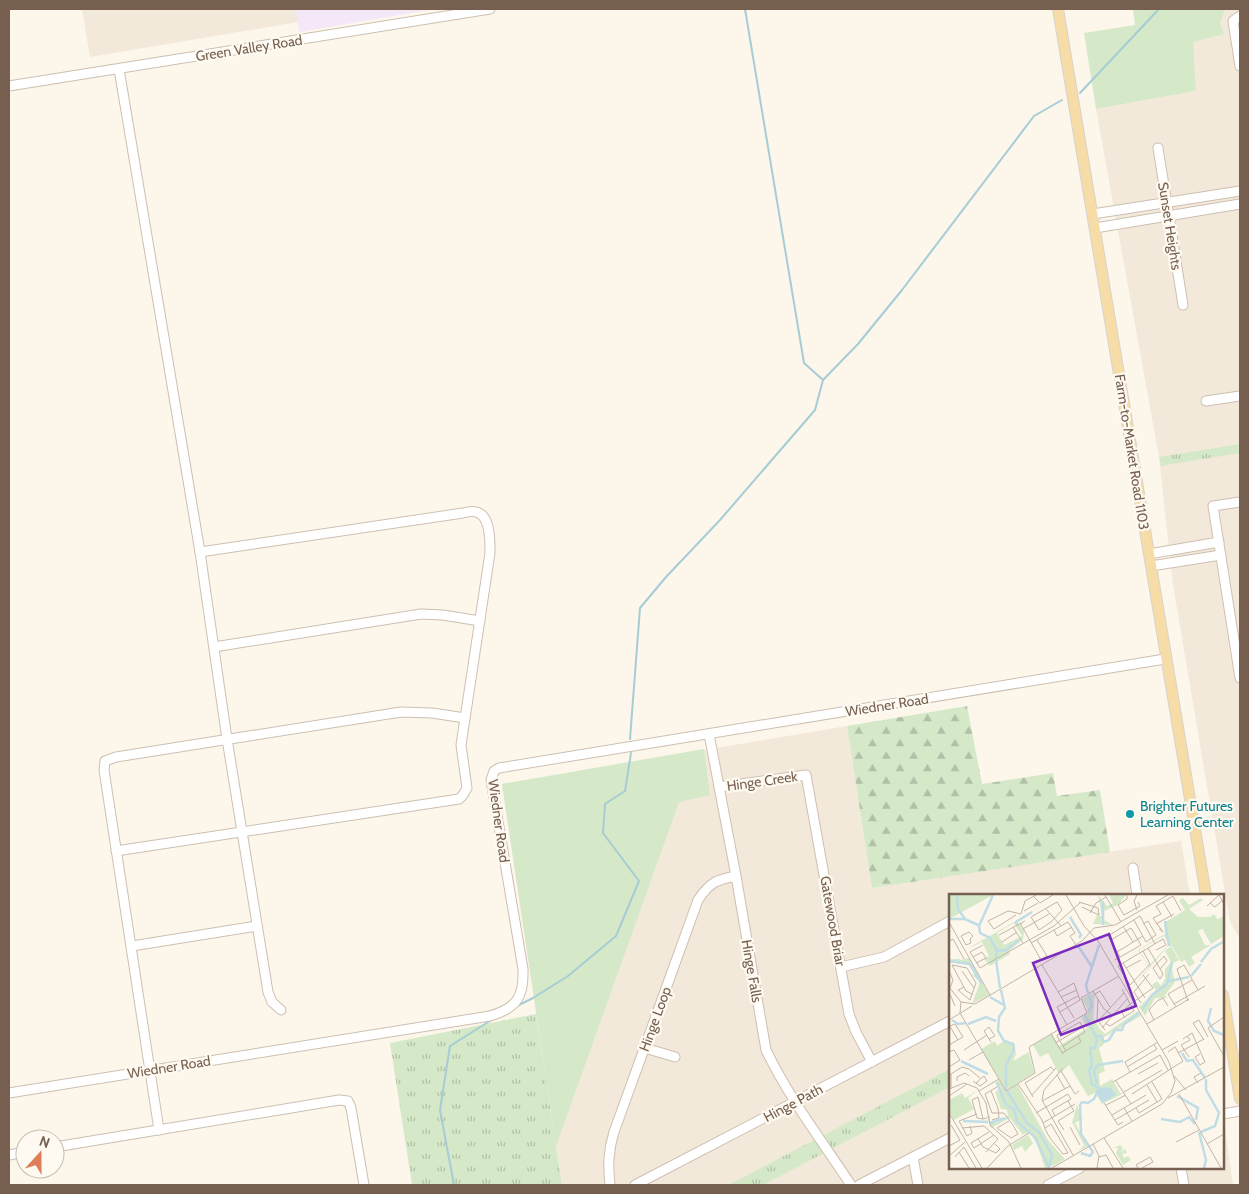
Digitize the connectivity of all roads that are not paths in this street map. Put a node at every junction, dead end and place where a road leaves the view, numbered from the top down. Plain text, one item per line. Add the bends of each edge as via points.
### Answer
1 (490, 9) edge
2 (1058, 9) edge
3 (1237, 18) edge
4 (1240, 66) edge
5 (119, 69) junction
6 (9, 86) edge
7 (1158, 148) dead end
8 (1240, 191) edge
9 (1167, 202) junction
10 (1240, 204) edge
11 (1093, 214) junction
12 (1169, 216) junction
13 (1095, 228) junction
14 (1183, 305) dead end
15 (1240, 396) edge
16 (1206, 401) dead end
17 (1240, 502) edge
18 (1219, 542) junction
19 (200, 552) junction
20 (1149, 554) junction
21 (1221, 555) junction
22 (1151, 566) junction
23 (480, 621) junction
24 (214, 647) junction
25 (1166, 660) junction
26 (1240, 678) edge
27 (465, 718) junction
28 (709, 734) junction
29 (227, 739) junction
30 (806, 775) joint
31 (719, 787) junction
32 (242, 833) junction
33 (116, 851) junction
34 (1133, 868) dead end
35 (736, 876) junction
36 (1137, 894) edge
37 (1206, 894) edge
38 (949, 923) edge
39 (257, 926) junction
40 (132, 946) junction
41 (841, 967) junction
42 (1224, 1001) edge
43 (281, 1010) dead end
44 (949, 1021) edge
45 (645, 1048) junction
46 (675, 1057) dead end
47 (872, 1062) junction
48 (150, 1070) junction
49 (9, 1093) edge
50 (1240, 1099) edge
51 (796, 1102) junction
52 (1240, 1111) edge
53 (1224, 1114) edge
54 (159, 1130) junction
55 (949, 1139) edge
56 (65, 1145) edge
57 (913, 1157) junction
58 (1078, 1169) edge
59 (1182, 1169) edge
60 (364, 1185) edge
61 (610, 1185) edge
62 (635, 1185) edge
63 (850, 1185) edge
64 (859, 1185) edge
65 (918, 1185) edge
66 (1048, 1185) edge
67 (1184, 1185) edge

1 - 5 street, Green Valley Road
2 - 11 main road, Farm-to-Market Road 1103
3 - 4 street
5 - 6 street, Green Valley Road
5 - 19 street
7 - 9 street, Sunset Heights
8 - 9 street
9 - 11 street
9 - 12 street, Sunset Heights
10 - 12 street
11 - 13 main road, Farm-to-Market Road 1103
12 - 13 street
12 - 14 street, Sunset Heights
13 - 20 main road, Farm-to-Market Road 1103
15 - 16 street
17 - 18 street via 1213,506
18 - 20 street
18 - 21 street
19 - 23 street via 475,512 485,519 490,543
19 - 24 street
20 - 22 main road, Farm-to-Market Road 1103
21 - 22 street
21 - 26 street
22 - 25 main road, Farm-to-Market Road 1103
23 - 24 street via 421,614
23 - 27 street
24 - 29 street
25 - 28 street, Wiedner Road
25 - 37 main road, Farm-to-Market Road 1103
27 - 29 street via 401,712
27 - 32 street via 461,745 467,788 458,800
28 - 31 street, Hinge Falls
28 - 48 street, Wiedner Road via 494,771 491,780 523,978 518,999 506,1010 490,1016
29 - 32 street
29 - 33 street via 105,761
30 - 31 street, Hinge Creek
30 - 41 street, Gatewood Briar
31 - 35 street, Hinge Falls
32 - 33 street
32 - 39 street
33 - 40 street
34 - 36 street
35 - 45 street, Hinge Loop via 714,881 698,900
35 - 51 street, Hinge Falls via 766,1050
38 - 41 street via 884,957
39 - 40 street
39 - 43 street via 268,992 272,1002
40 - 48 street
41 - 47 street, Gatewood Briar via 849,1014
42 - 50 main road
44 - 47 street, Hinge Path
45 - 46 street
45 - 61 street, Hinge Loop via 609,1149
47 - 51 street, Hinge Path
48 - 49 street, Wiedner Road
48 - 54 street
51 - 62 street, Hinge Path
51 - 63 street, Hinge Falls
52 - 53 street
54 - 56 street
54 - 60 street via 339,1100 348,1102
55 - 57 street
57 - 64 street
57 - 65 street
58 - 66 street
59 - 67 street

